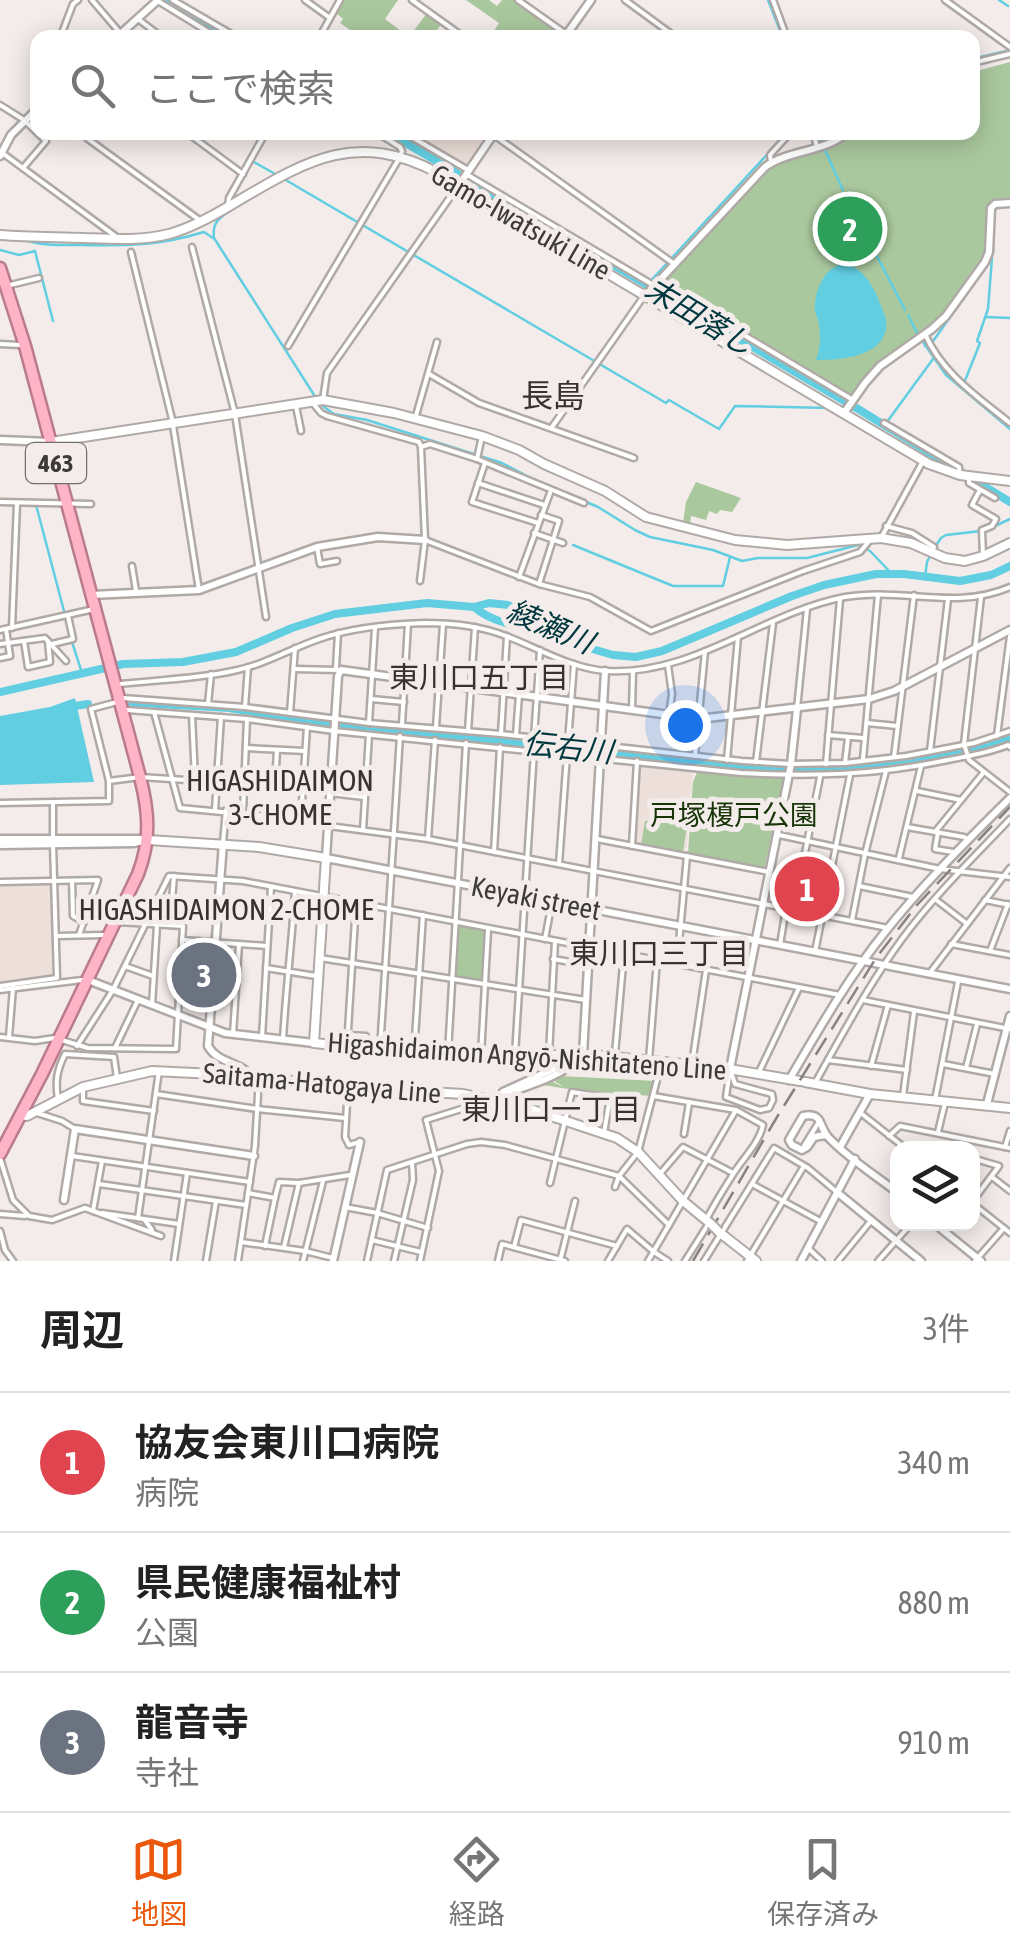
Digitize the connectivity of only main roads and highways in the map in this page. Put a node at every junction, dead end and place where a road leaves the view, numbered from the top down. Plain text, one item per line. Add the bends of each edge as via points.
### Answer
1 (0, 235) edge
2 (0, 268) edge
3 (51, 442) junction
4 (1010, 482) edge
5 (1010, 543) edge
6 (148, 840) junction
7 (1010, 1108) edge
8 (28, 1114) junction
9 (0, 1156) edge
10 (751, 1260) edge

1 - 4 main road, Gamo-Iwatsuki Line via 168,234 320,158 351,152 400,157 924,461
2 - 3 highway, 463
3 - 5 main road via 318,401 482,436 605,490 636,513 746,543 876,538 964,561
3 - 6 highway, 463 via 140,777
6 - 7 main road, Higashidaimon Angyō-Nishitateno Line via 326,858 314,1043 414,1054 662,1061
6 - 8 highway, 463
8 - 9 highway, 463
8 - 10 main road, Saitama-Hatogaya Line, bridge via 83,1087 159,1070 492,1099 629,1145

